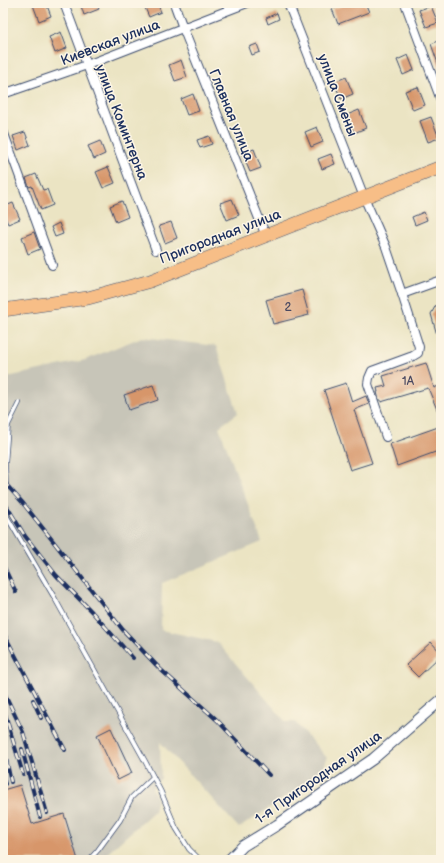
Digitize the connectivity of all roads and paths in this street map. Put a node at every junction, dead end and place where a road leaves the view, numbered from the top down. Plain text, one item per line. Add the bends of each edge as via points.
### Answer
1 (64, 3) edge
2 (174, 3) edge
3 (247, 3) edge
4 (288, 3) edge
5 (405, 3) edge
6 (183, 28) junction
7 (86, 65) junction
8 (3, 94) edge
9 (441, 100) edge
10 (3, 131) edge
11 (441, 167) edge
12 (364, 197) junction
13 (266, 236) junction
14 (156, 250) dead end
15 (52, 264) dead end
16 (441, 280) edge
17 (402, 294) junction
18 (3, 310) edge
19 (19, 403) dead end
20 (386, 437) dead end
21 (3, 489) edge
22 (3, 510) edge
23 (441, 700) edge
24 (153, 777) junction
25 (89, 860) edge
26 (200, 860) edge
27 (228, 860) edge

1 - 7 street, улица Коминтерна
2 - 6 street, Главная улица
3 - 6 street, Киевская улица
4 - 12 street, улица Смены
5 - 9 street
6 - 7 street, Киевская улица
6 - 13 street, Главная улица
7 - 8 street, Киевская улица
7 - 14 street, улица Коминтерна
10 - 15 street
11 - 12 highway, Пригородная улица
12 - 13 highway, Пригородная улица
12 - 17 street via 386,247
13 - 18 highway, Пригородная улица via 150,281 88,298
16 - 17 street
17 - 20 street via 419,347 418,352 372,372 368,378
19 - 21 lane via 8,425 6,485
22 - 24 lane
23 - 27 street, 1-я Пригородная улица via 373,760 243,846
24 - 25 lane via 132,797 120,820
24 - 26 lane via 176,828

